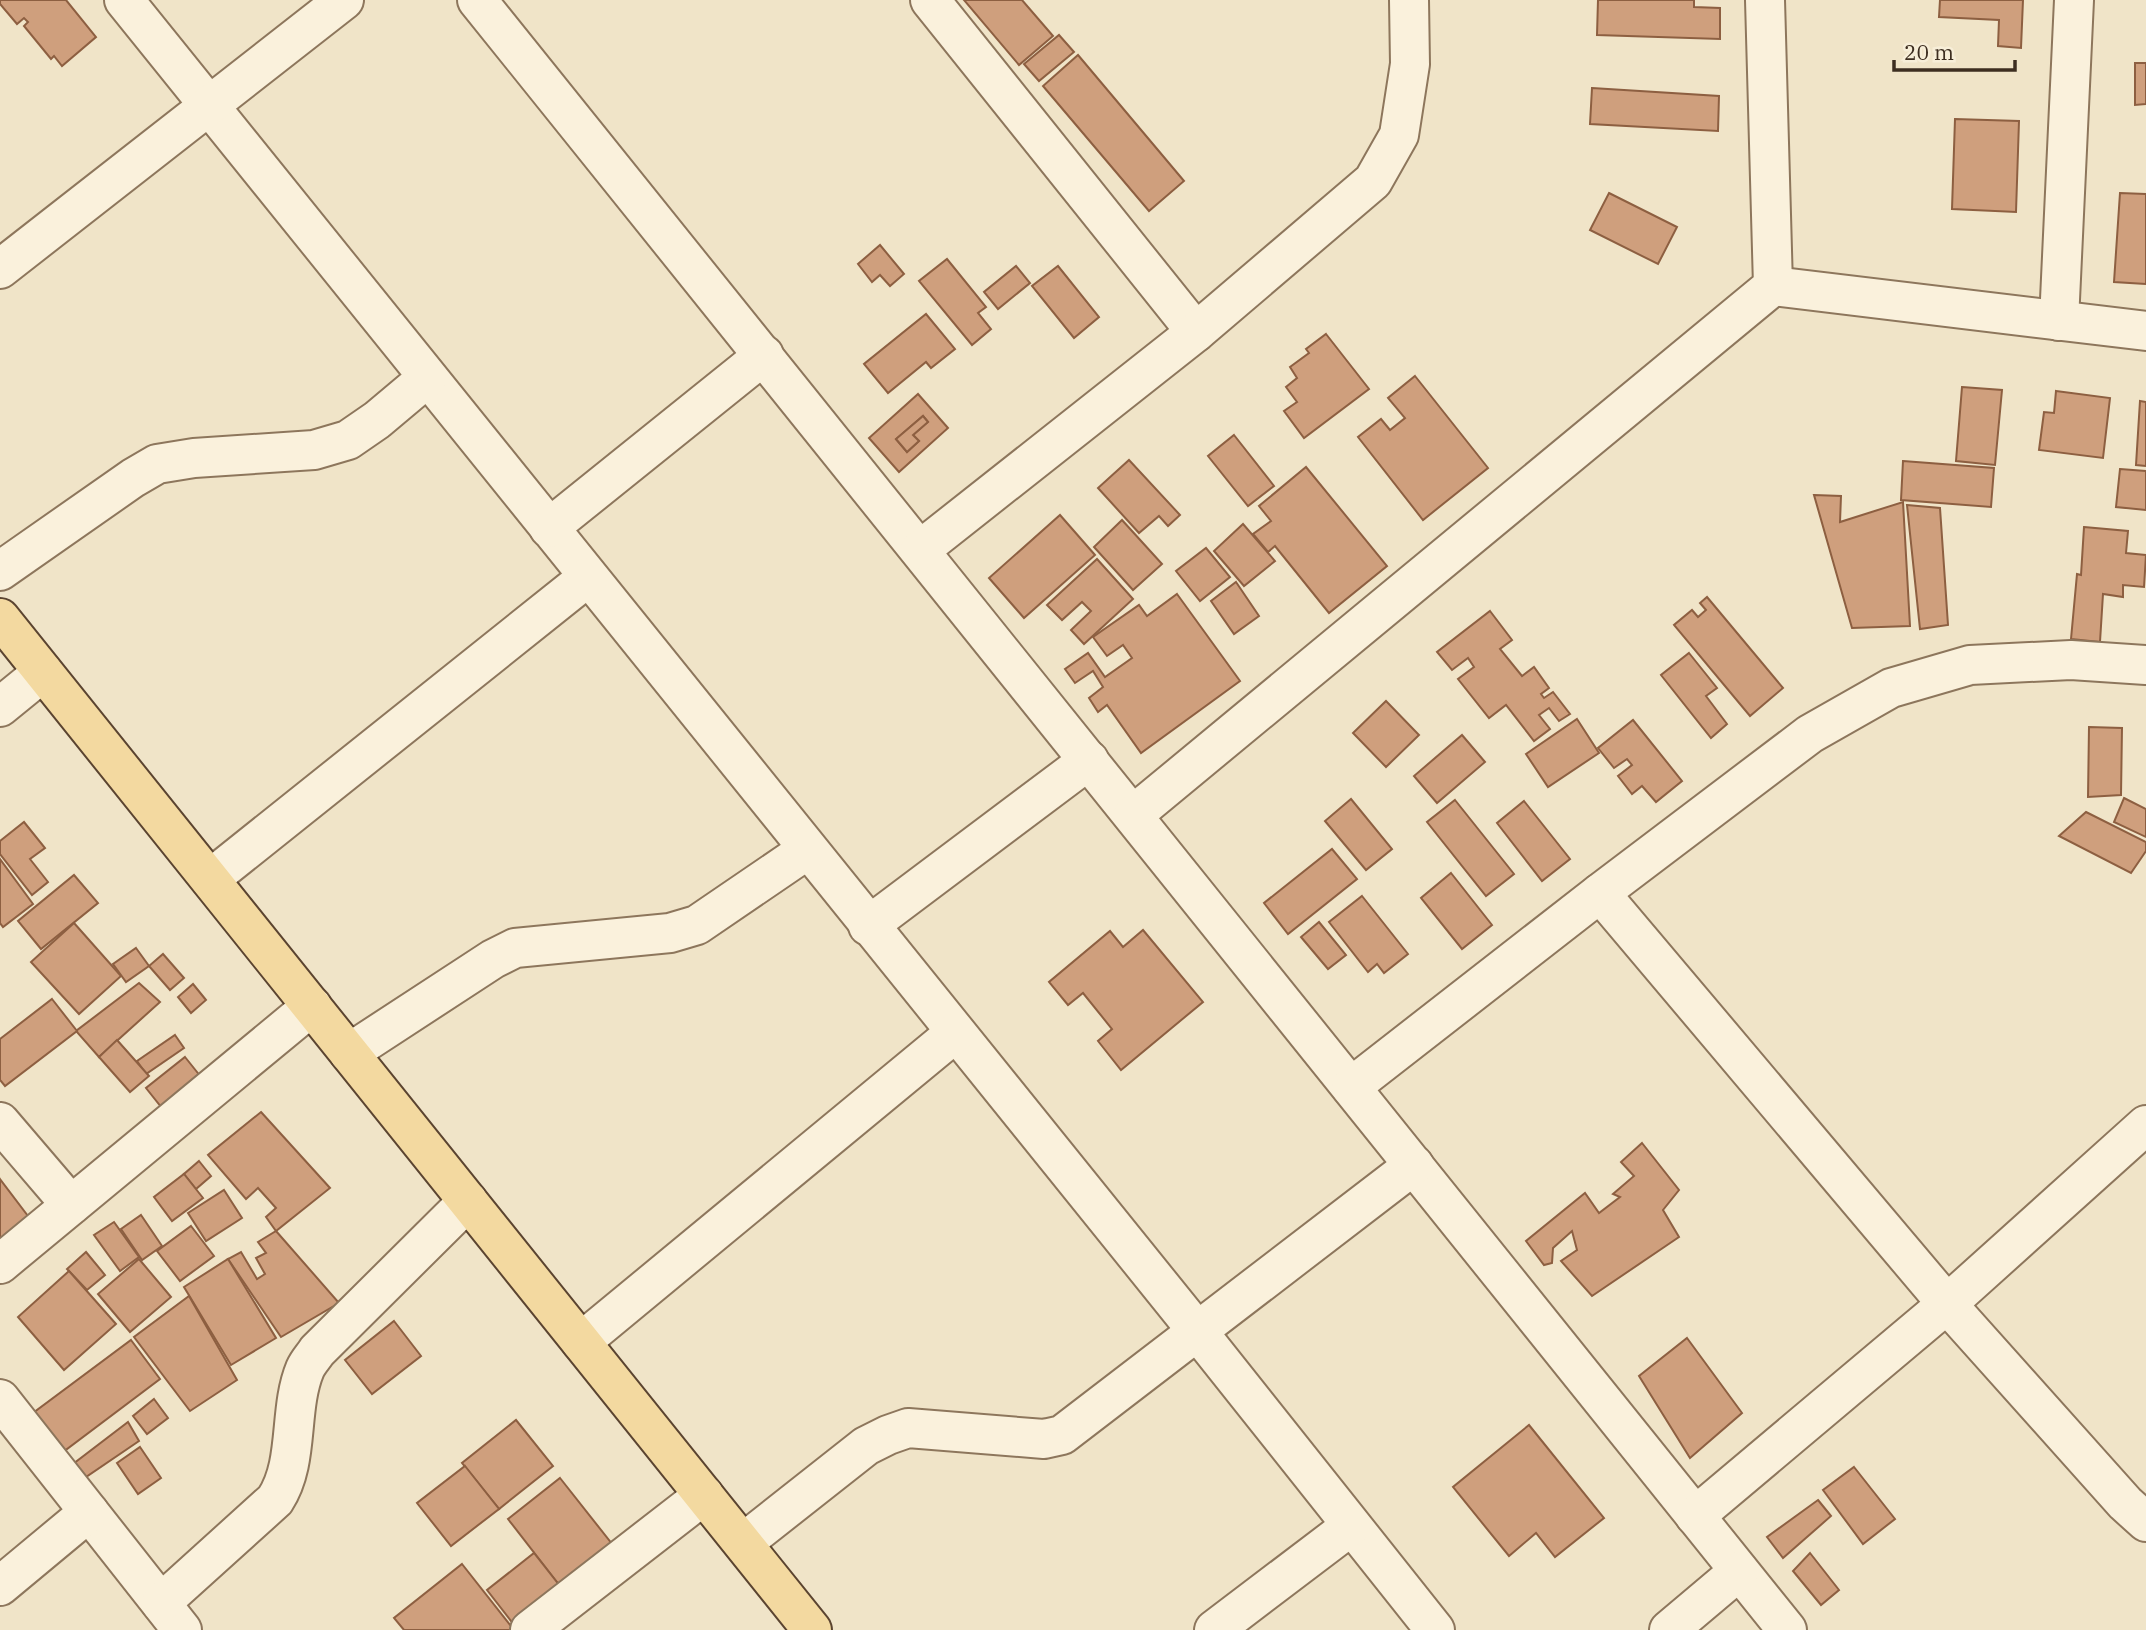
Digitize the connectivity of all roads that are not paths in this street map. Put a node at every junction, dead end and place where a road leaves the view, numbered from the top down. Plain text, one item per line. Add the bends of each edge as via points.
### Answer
1 (124, 0) edge
2 (344, 0) edge
3 (477, 0) edge
4 (930, 0) edge
5 (1409, 0) edge
6 (1765, 0) edge
7 (2074, 0) edge
8 (208, 106) junction
9 (0, 269) edge
10 (1773, 286) junction
11 (2059, 321) junction
12 (2146, 331) edge
13 (1196, 332) junction
14 (764, 355) junction
15 (427, 378) junction
16 (549, 528) junction
17 (920, 550) junction
18 (0, 571) edge
19 (588, 577) junction
20 (0, 618) edge
21 (2146, 664) edge
22 (43, 672) junction
23 (0, 707) edge
24 (1088, 760) junction
25 (1133, 815) junction
26 (807, 850) junction
27 (210, 879) junction
28 (1600, 892) junction
29 (868, 926) junction
30 (312, 1006) junction
31 (955, 1033) junction
32 (349, 1053) junction
33 (1352, 1087) junction
34 (0, 1122) edge
35 (2146, 1125) edge
36 (1414, 1165) junction
37 (468, 1201) junction
38 (71, 1205) junction
39 (0, 1264) edge
40 (1947, 1304) junction
41 (1198, 1332) junction
42 (581, 1342) junction
43 (0, 1399) edge
44 (704, 1495) junction
45 (89, 1512) junction
46 (1695, 1516) junction
47 (2146, 1522) edge
48 (1351, 1526) junction
49 (743, 1543) junction
50 (1739, 1571) junction
51 (0, 1586) edge
52 (171, 1616) edge
53 (530, 1630) edge
54 (812, 1630) edge
55 (1214, 1630) edge
56 (1434, 1630) edge
57 (1669, 1630) edge
58 (1787, 1630) edge

1 - 8 street
2 - 8 street
3 - 14 street
4 - 13 street
5 - 13 street via 1410,64 1399,135 1373,181
6 - 10 street
7 - 11 street
8 - 9 street
8 - 15 street
10 - 11 street
10 - 25 street
11 - 12 street
13 - 17 street
14 - 16 street
14 - 17 street
15 - 16 street
15 - 18 street via 348,440 314,450 157,464
16 - 19 street
17 - 24 street
19 - 26 street
19 - 27 street
20 - 22 main road
21 - 28 street via 2071,660 1970,665 1891,688 1810,734
22 - 23 street
22 - 27 main road
24 - 25 street
24 - 29 street
25 - 33 street
26 - 29 street
26 - 32 street via 697,925 670,933 515,948
27 - 30 main road
28 - 33 street
28 - 40 street
29 - 31 street
30 - 32 main road
30 - 38 street
31 - 41 street
31 - 42 street
32 - 37 main road
33 - 36 street
34 - 38 street
35 - 40 street
36 - 41 street
36 - 46 street
37 - 42 main road
37 - 52 street via 317,1351 301,1387 286,1484
38 - 39 street
40 - 46 street
40 - 47 street
41 - 48 street
41 - 49 street via 1062,1435 1044,1439 908,1428 888,1435 866,1446
42 - 44 main road
43 - 45 street
44 - 49 main road
44 - 53 street
45 - 51 street
45 - 52 street
46 - 50 street
48 - 55 street
48 - 56 street
49 - 54 main road
50 - 57 street
50 - 58 street

